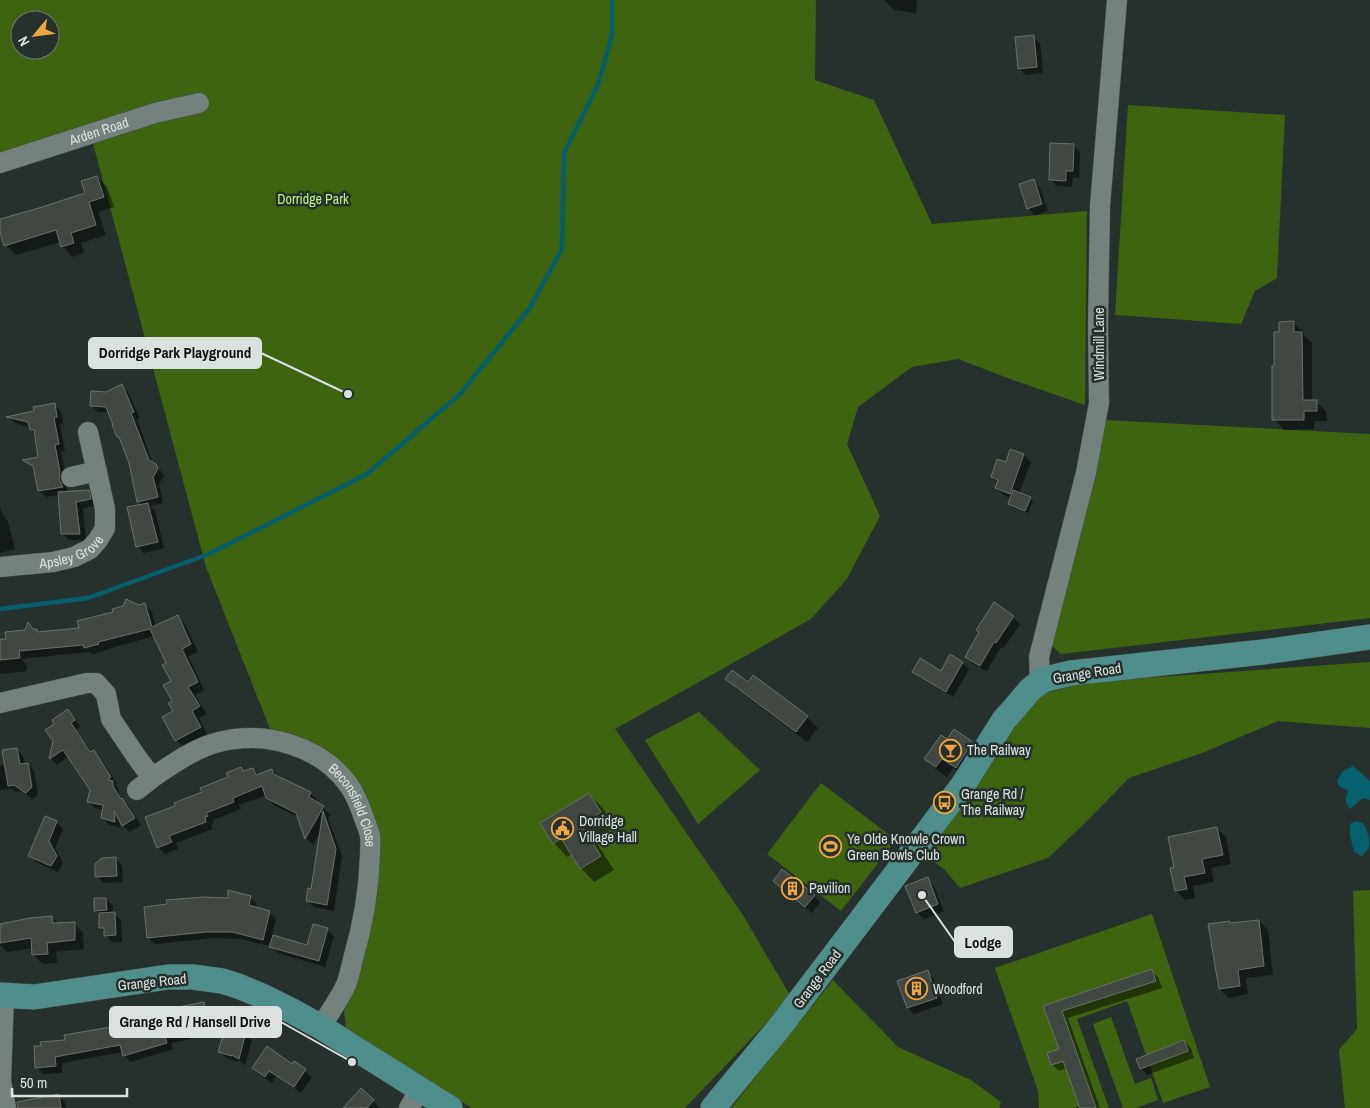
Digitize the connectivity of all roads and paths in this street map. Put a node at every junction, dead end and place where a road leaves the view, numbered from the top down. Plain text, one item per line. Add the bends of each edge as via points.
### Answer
1 (1117, 0) edge
2 (199, 103) dead end
3 (0, 162) edge
4 (88, 432) dead end
5 (97, 471) junction
6 (71, 477) dead end
7 (0, 567) edge
8 (1370, 637) edge
9 (1040, 682) junction
10 (0, 703) edge
11 (156, 775) junction
12 (137, 790) dead end
13 (2, 995) edge
14 (320, 1027) junction
15 (414, 1099) edge
16 (6, 1108) edge
17 (450, 1108) edge
18 (713, 1108) edge

1 - 9 street, Windmill Lane via 1100,206 1099,403 1086,473 1039,657
2 - 3 street, Arden Road via 155,113
4 - 5 street, Apsley Grove
5 - 6 street
5 - 7 street, Apsley Grove via 105,509 105,528 90,549 53,562
8 - 9 main road, Grange Road via 1071,673
9 - 18 main road, Grange Road via 1008,715 928,832 779,1028
10 - 11 street via 87,683 96,684 106,694 111,719 148,771
11 - 12 street, Beconsfield Close
11 - 14 street, Beconsfield Close via 200,748 245,738 268,739 287,742 309,752 337,771 348,784 359,802 370,836 367,904 346,984
13 - 14 main road, Grange Road via 34,996 168,977 200,978 238,986
13 - 16 street via 1,1081
14 - 15 main road, Grange Road
15 - 17 main road, Grange Road

